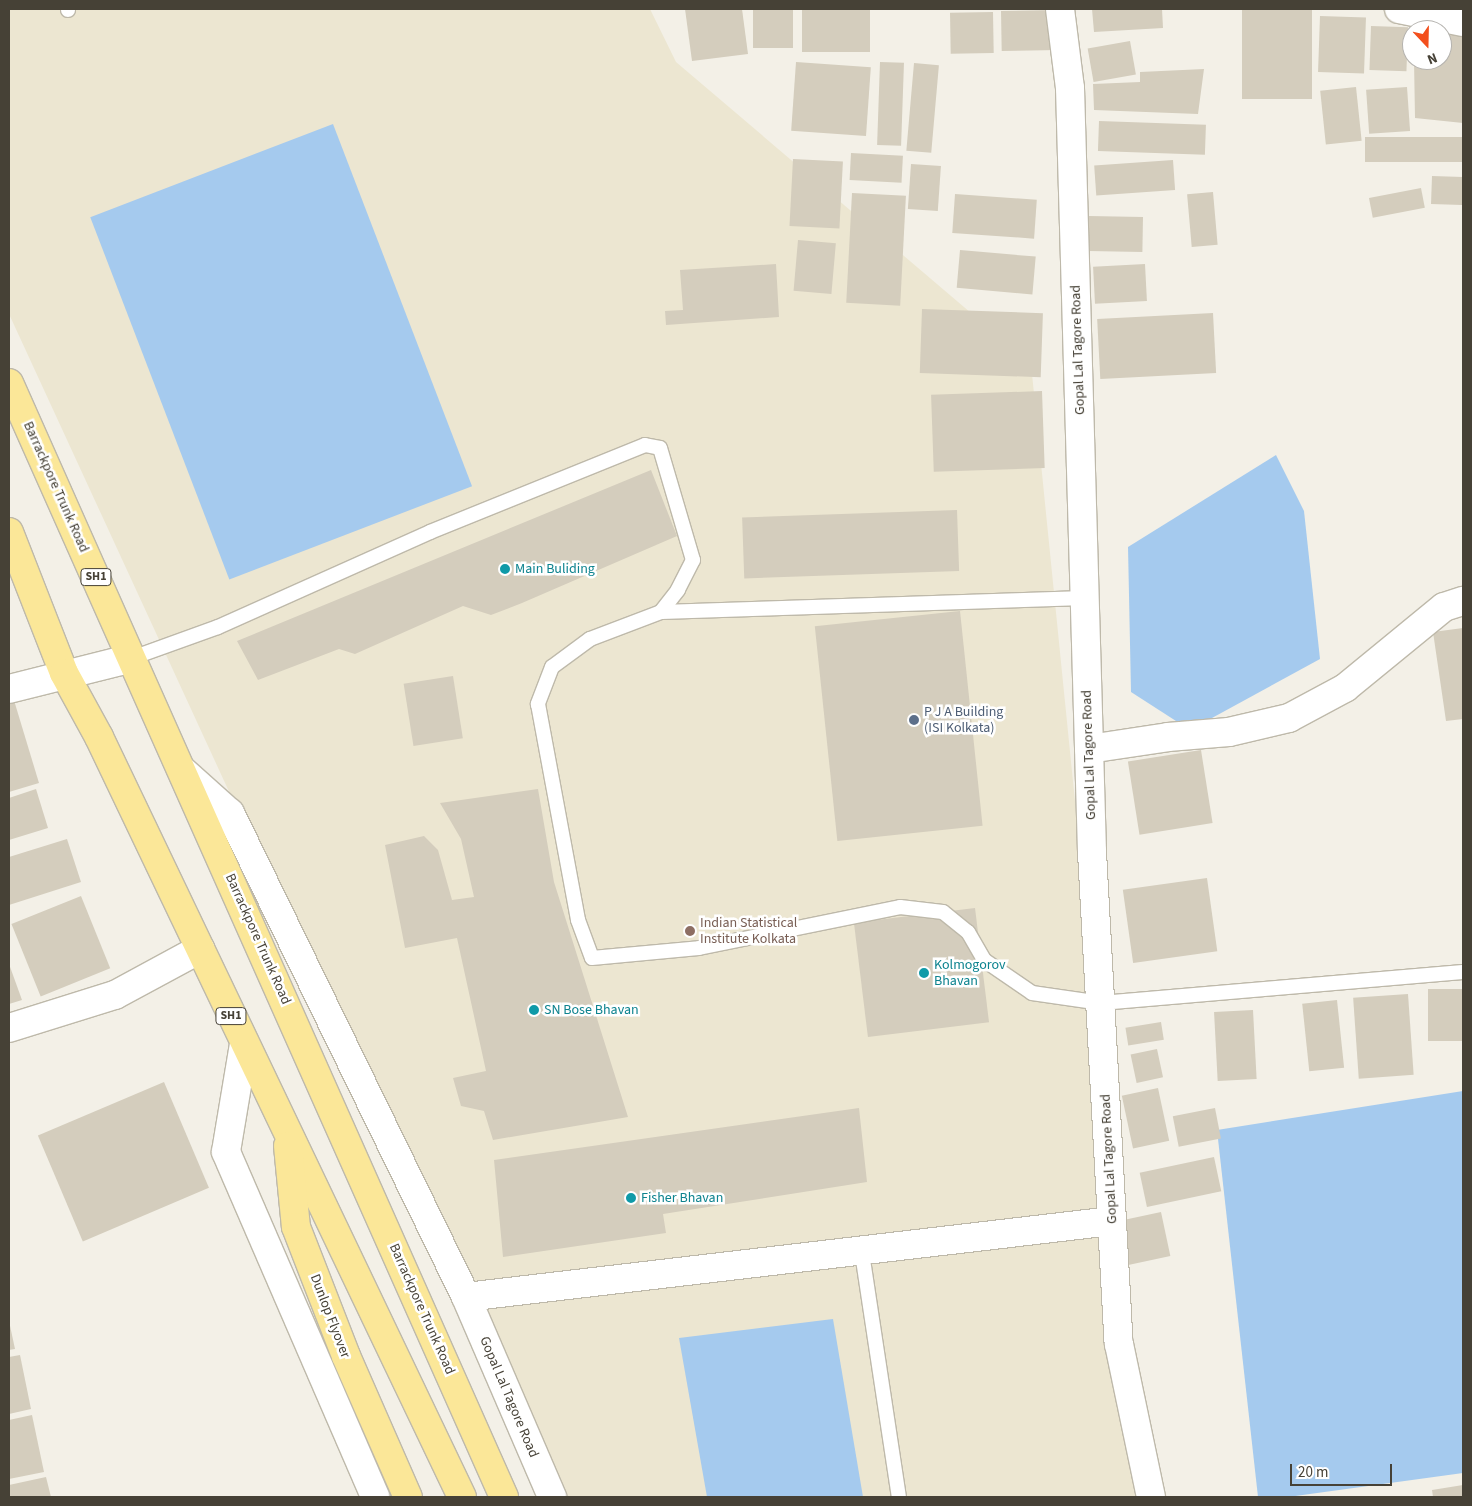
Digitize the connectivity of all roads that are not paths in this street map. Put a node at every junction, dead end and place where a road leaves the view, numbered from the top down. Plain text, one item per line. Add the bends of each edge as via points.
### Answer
1 (1060, 9) edge
2 (1399, 9) edge
3 (1463, 22) edge
4 (9, 382) edge
5 (9, 532) edge
6 (1084, 598) junction
7 (1463, 601) edge
8 (660, 612) junction
9 (132, 658) junction
10 (64, 673) junction
11 (9, 689) edge
12 (1089, 749) junction
13 (183, 771) junction
14 (200, 949) junction
15 (1463, 972) edge
16 (1101, 1002) junction
17 (9, 1028) edge
18 (244, 1044) junction
19 (286, 1125) junction
20 (1112, 1221) junction
21 (862, 1253) junction
22 (466, 1297) junction
23 (375, 1497) edge
24 (408, 1497) edge
25 (462, 1497) edge
26 (504, 1497) edge
27 (552, 1497) edge
28 (899, 1497) edge
29 (1151, 1497) edge

1 - 6 street, Gopal Lal Tagore Road via 1070,88
2 - 3 street
4 - 9 main road, Barrackpore Trunk Road / SH1
5 - 10 main road, SH1
6 - 8 lane
6 - 12 street, Gopal Lal Tagore Road
7 - 12 street via 1444,607 1345,688 1289,718 1229,732
8 - 9 lane via 678,590 693,560 665,457 660,448 646,445 430,532 218,627
8 - 16 lane via 590,639 552,667 538,704 578,920 592,958 699,948 900,907 943,912 968,932 984,960 1032,993
9 - 10 street
9 - 13 main road, Barrackpore Trunk Road / SH1
10 - 11 street
10 - 14 main road, SH1 via 99,737
12 - 16 street, Gopal Lal Tagore Road
13 - 22 street, Gopal Lal Tagore Road via 230,813
13 - 26 main road, Barrackpore Trunk Road / SH1
14 - 17 street via 114,995
14 - 18 main road, SH1
15 - 16 lane
16 - 20 street, Gopal Lal Tagore Road
18 - 19 main road, SH1
18 - 23 street via 226,1152
19 - 24 main road, Dunlop Flyover via 296,1227 346,1356
19 - 25 main road, SH1
20 - 21 street
20 - 29 street, Gopal Lal Tagore Road via 1119,1344
21 - 22 street
21 - 28 lane
22 - 27 street, Gopal Lal Tagore Road

